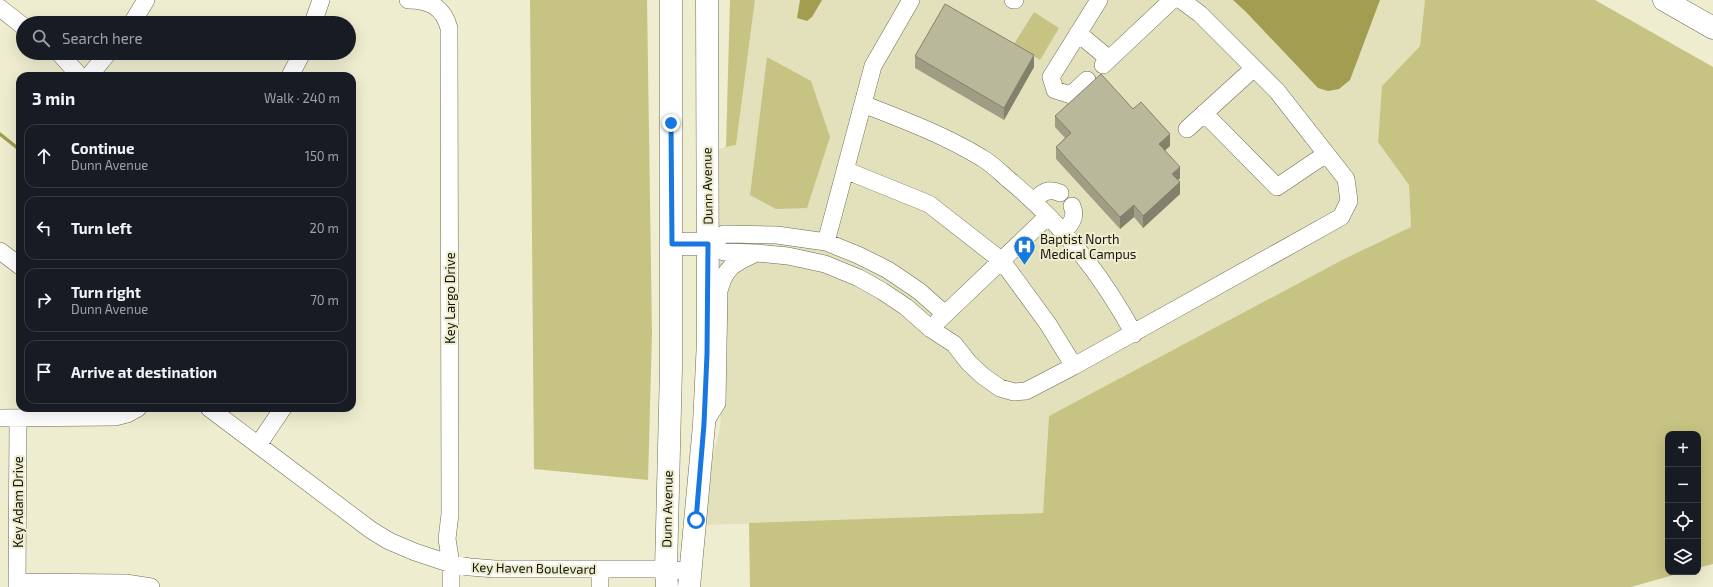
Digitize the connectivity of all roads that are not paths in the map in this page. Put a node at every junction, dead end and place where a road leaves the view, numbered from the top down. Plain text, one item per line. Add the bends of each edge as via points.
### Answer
1 (146, 0) edge
2 (321, 0) edge
3 (408, 0) edge
4 (671, 0) edge
5 (707, 0) edge
6 (911, 0) edge
7 (1099, 0) edge
8 (1172, 0) edge
9 (1181, 0) edge
10 (1664, 0) edge
11 (0, 8) edge
12 (136, 16) edge
13 (315, 16) edge
14 (16, 21) edge
15 (1713, 28) edge
16 (1078, 33) junction
17 (65, 60) edge
18 (102, 60) edge
19 (298, 60) edge
20 (1254, 68) junction
21 (76, 72) edge
22 (92, 72) edge
23 (292, 72) edge
24 (1087, 80) dead end
25 (863, 104) junction
26 (1204, 113) junction
27 (1186, 129) dead end
28 (1326, 154) junction
29 (845, 170) junction
30 (1060, 193) dead end
31 (1034, 201) junction
32 (1072, 206) dead end
33 (1048, 216) junction
34 (1063, 232) junction
35 (826, 242) junction
36 (672, 244) junction
37 (708, 244) junction
38 (0, 251) edge
39 (757, 253) junction
40 (1002, 261) junction
41 (16, 263) edge
42 (945, 314) junction
43 (931, 329) junction
44 (1134, 334) junction
45 (1074, 366) junction
46 (131, 412) edge
47 (214, 412) edge
48 (280, 412) edge
49 (0, 418) edge
50 (18, 418) junction
51 (704, 424) junction
52 (258, 445) junction
53 (451, 564) junction
54 (600, 569) junction
55 (666, 578) edge
56 (690, 579) edge
57 (17, 584) edge
58 (150, 587) edge
59 (451, 587) edge
60 (600, 587) edge

1 - 12 street
2 - 13 street
3 - 53 street, Key Largo Drive via 430,3 441,10 449,28 450,514 446,539
4 - 36 main road, Dunn Avenue
5 - 37 main road, Dunn Avenue
6 - 25 street via 873,66
7 - 16 street
8 - 16 street via 1106,62
9 - 20 street via 1200,14
10 - 15 main road
11 - 14 street
16 - 24 street via 1051,77 1055,90 1071,95
17 - 21 street
18 - 22 street
19 - 23 street
20 - 26 street
20 - 28 street via 1277,91
25 - 29 street
25 - 31 street via 929,130 983,158
26 - 27 street
26 - 28 street via 1277,187
28 - 44 street via 1346,178 1349,202 1341,218
29 - 35 street
29 - 40 street via 929,204
30 - 31 street via 1047,190
31 - 33 street
32 - 34 street via 1075,212 1073,219
33 - 34 street
33 - 40 street
34 - 44 street via 1100,280
35 - 37 street via 777,235 724,234
35 - 42 street via 858,254 888,270 919,291
36 - 37 main road
36 - 55 main road, Dunn Avenue
37 - 39 street via 724,252
37 - 51 main road, Dunn Avenue via 708,340
38 - 41 street
39 - 43 street via 825,264 859,278 906,307
39 - 51 street via 735,262 722,280 719,291 717,403
40 - 42 street
40 - 45 street via 1048,324
42 - 43 street
43 - 45 street via 954,344 983,376 1000,388 1014,392 1026,391
44 - 45 street
46 - 50 street via 115,417
47 - 52 street, Key Haven Boulevard
48 - 52 street
49 - 50 street
50 - 57 street, Key Adam Drive
51 - 56 main road, Dunn Avenue
52 - 53 street, Key Haven Boulevard via 383,537 414,552
53 - 54 street, Key Haven Boulevard via 495,569
53 - 59 street, Key Largo Drive
54 - 55 street, Key Haven Boulevard
54 - 60 street
55 - 56 street, Key Haven Boulevard
57 - 58 street via 126,583

